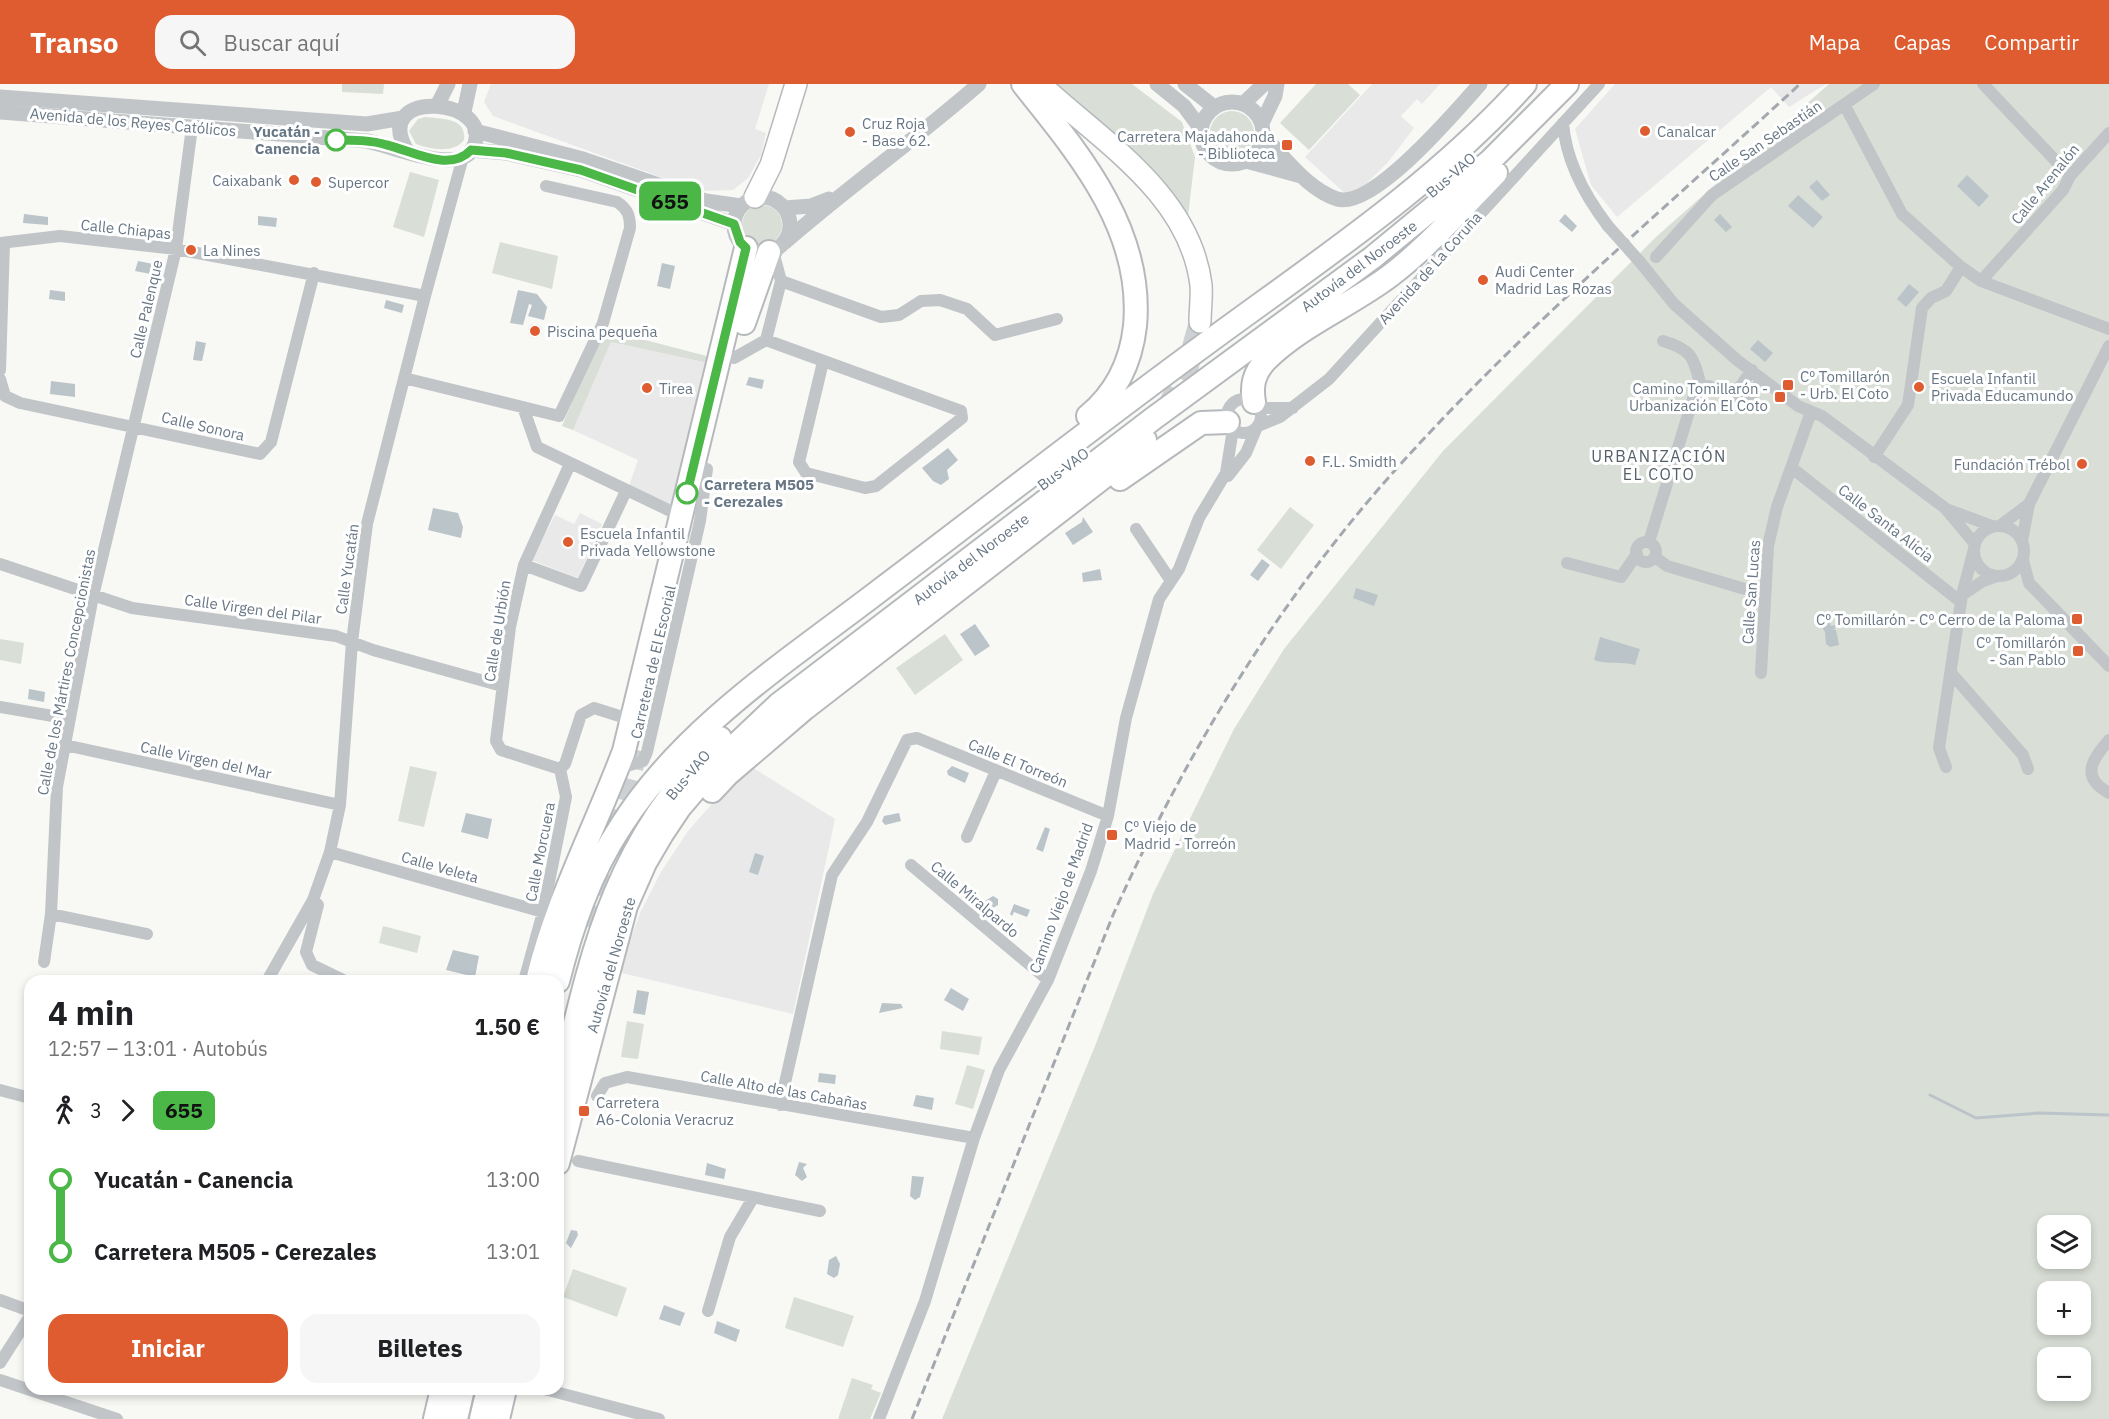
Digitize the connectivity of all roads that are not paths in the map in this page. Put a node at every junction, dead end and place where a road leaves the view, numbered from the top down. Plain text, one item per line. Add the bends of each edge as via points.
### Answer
1 (448, 84) edge
2 (470, 84) edge
3 (796, 84) edge
4 (1023, 84) edge
5 (1040, 84) edge
6 (1157, 84) edge
7 (1264, 84) edge
8 (1277, 84) edge
9 (1480, 84) edge
10 (1525, 84) edge
11 (1560, 84) edge
12 (1599, 84) edge
13 (1874, 84) edge
14 (1983, 84) edge
15 (978, 85) edge
16 (1191, 87) edge
17 (0, 97) edge
18 (1244, 103) junction
19 (437, 106) junction
20 (1845, 106) junction
21 (1214, 107) junction
22 (0, 112) edge
23 (464, 112) junction
24 (403, 118) junction
25 (1563, 123) junction
26 (192, 127) junction
27 (1201, 129) junction
28 (1263, 130) junction
29 (475, 131) junction
30 (2109, 133) edge
31 (408, 152) junction
32 (467, 154) junction
33 (1246, 161) junction
34 (2070, 176) junction
35 (1302, 177) junction
36 (546, 186) dead end
37 (840, 194) junction
38 (748, 202) junction
39 (785, 208) junction
40 (734, 224) junction
41 (2, 243) edge
42 (746, 248) junction
43 (776, 248) junction
44 (176, 249) junction
45 (1656, 257) dead end
46 (1961, 267) junction
47 (314, 273) junction
48 (781, 280) junction
49 (1981, 281) junction
50 (425, 296) junction
51 (1057, 319) dead end
52 (1200, 322) tunnel mouth
53 (2109, 328) edge
54 (766, 340) junction
55 (1663, 341) dead end
56 (2109, 346) edge
57 (734, 358) junction
58 (823, 362) junction
59 (0, 370) edge
60 (1752, 370) junction
61 (404, 378) junction
62 (0, 379) edge
63 (1762, 379) junction
64 (1701, 386) junction
65 (1726, 393) junction
66 (1257, 405) junction
67 (523, 407) junction
68 (1293, 408) junction
69 (1811, 412) junction
70 (134, 425) junction
71 (1230, 425) junction
72 (1258, 427) junction
73 (1145, 440) dead end
74 (1874, 457) junction
75 (570, 464) junction
76 (1792, 468) junction
77 (707, 469) junction
78 (1219, 486) junction
79 (626, 491) junction
80 (2029, 504) junction
81 (1946, 508) junction
82 (685, 526) junction
83 (1996, 526) junction
84 (1136, 529) dead end
85 (1034, 532) junction
86 (2022, 541) junction
87 (1649, 542) junction
88 (1974, 547) junction
89 (1637, 554) junction
90 (1655, 557) junction
91 (2023, 560) junction
92 (1567, 563) dead end
93 (0, 564) edge
94 (524, 565) junction
95 (2000, 576) junction
96 (1171, 581) junction
97 (2029, 583) junction
98 (1745, 589) dead end
99 (93, 596) junction
100 (1961, 598) junction
101 (352, 642) junction
102 (2109, 666) edge
103 (1761, 673) dead end
104 (1951, 673) junction
105 (502, 686) junction
106 (0, 707) edge
107 (70, 719) junction
108 (632, 720) junction
109 (2109, 740) edge
110 (65, 745) junction
111 (631, 750) junction
112 (1946, 767) dead end
113 (560, 769) junction
114 (2028, 769) dead end
115 (996, 771) junction
116 (2109, 793) edge
117 (340, 805) junction
118 (1108, 816) junction
119 (967, 837) dead end
120 (330, 852) junction
121 (911, 865) dead end
122 (313, 900) junction
123 (626, 906) junction
124 (543, 912) junction
125 (51, 914) junction
126 (589, 927) tunnel mouth
127 (147, 934) dead end
128 (44, 962) dead end
129 (270, 975) edge
130 (333, 975) edge
131 (526, 975) edge
132 (539, 975) edge
133 (549, 975) edge
134 (560, 975) edge
135 (1048, 980) junction
136 (564, 1022) edge
137 (564, 1069) edge
138 (0, 1090) edge
139 (24, 1096) edge
140 (597, 1096) dead end
141 (780, 1106) junction
142 (974, 1138) junction
143 (568, 1162) edge
144 (753, 1198) junction
145 (820, 1211) dead end
146 (0, 1300) edge
147 (24, 1309) edge
148 (708, 1311) dead end
149 (24, 1325) edge
150 (0, 1363) edge
151 (0, 1380) edge
152 (24, 1388) edge
153 (564, 1394) edge
154 (45, 1395) edge
155 (462, 1395) edge
156 (479, 1395) edge
157 (487, 1395) edge
158 (504, 1395) edge
159 (113, 1418) edge
160 (456, 1419) edge
161 (474, 1419) edge
162 (481, 1419) edge
163 (498, 1419) edge
164 (659, 1419) edge
165 (879, 1419) edge

1 - 19 street
2 - 23 street
3 - 38 highway via 771,165
4 - 133 highway via 1091,173 1123,237 1136,300 1134,338 1123,373 1103,403 1072,430 746,680 658,762 624,802 589,859 562,925
5 - 52 highway via 1127,159 1176,216 1192,247 1201,286
6 - 27 street via 1184,106
7 - 18 street
8 - 28 street
9 - 35 street via 1414,154 1364,195 1352,200 1338,199
10 - 134 highway, Autovía del Noroeste via 1500,112 1355,236 1136,395 813,642 702,732 649,787 621,824 582,902
11 - 66 highway via 1518,151 1417,254 1267,359 1255,376
11 - 123 highway, Autovía del Noroeste via 1490,161 1372,258 1154,418 780,704 721,759 680,807 645,863
11 - 137 highway, Bus-VAO via 1402,216 813,660 710,749 656,814 610,899 587,972
12 - 25 street, Avenida de La Coruña
13 - 20 street, Calle San Sebastián
14 - 34 street
15 - 37 street
16 - 21 street
17 - 24 street, Avenida de los Reyes Católicos via 367,124
18 - 21 street via 1223,102
18 - 28 street via 1252,108
19 - 23 street
19 - 24 street via 414,109
20 - 45 street, Calle San Sebastián via 1712,195
20 - 46 street via 1902,214
21 - 27 street
22 - 26 street, Avenida de los Reyes Católicos
23 - 29 street
24 - 31 street via 399,129
25 - 60 street, bridge via 1579,182 1591,204 1674,304
25 - 68 street, Avenida de La Coruña via 1343,365
26 - 31 street, Avenida de los Reyes Católicos via 367,141
26 - 44 street, Calle Palenque
27 - 33 street via 1201,140 1214,159 1224,164
28 - 33 street via 1259,149
28 - 35 street
29 - 32 street
29 - 38 street via 583,159 706,201
30 - 34 street, Calle Arenalón
31 - 32 street via 444,160
32 - 40 street via 506,153 581,170
32 - 50 street, Calle Yucatán
33 - 35 street
34 - 49 street, Calle Arenalón via 2063,190
36 - 67 street via 617,202 625,207 630,228 603,322 559,416
37 - 39 street via 811,206
37 - 43 street
38 - 39 street via 773,198
38 - 40 street
39 - 43 street via 790,228
40 - 42 street
41 - 44 street, Calle Chiapas via 60,236
41 - 59 street
42 - 43 street via 753,252
42 - 82 highway via 699,446
43 - 48 street
43 - 57 highway via 760,273
44 - 47 street, Calle Chiapas
44 - 70 street, Calle Palenque
46 - 49 street
46 - 74 street via 1946,291 1922,308 1908,405
47 - 50 street, Calle Chiapas
47 - 70 street, Calle Sonora via 266,450 254,454
48 - 51 street via 881,317 899,315 921,301 940,300 967,309 996,335
48 - 54 street
49 - 53 street
50 - 61 street, Calle Yucatán
54 - 57 street
54 - 58 street
55 - 64 street via 1685,347 1694,359
56 - 80 street
57 - 77 highway
58 - 58 street via 961,411 962,418 876,486 866,488 806,473 799,462
60 - 63 street
60 - 65 street via 1740,387
61 - 67 street
61 - 101 street, Calle Yucatán via 367,524
62 - 70 street, Calle Sonora via 5,396 20,403
63 - 65 street via 1745,400
63 - 69 street
64 - 65 street
64 - 87 street via 1696,389 1687,413
66 - 68 street
66 - 71 street via 1249,399 1236,400 1228,410
66 - 72 street via 1261,417
67 - 75 street via 537,447
68 - 72 street, Avenida de La Coruña
69 - 74 street via 1822,416
69 - 76 street, Calle San Lucas
70 - 99 street, Calle de los Mártires Concepcionistas
71 - 72 street via 1245,433
71 - 78 street, Camino Viejo de Madrid via 1229,465
71 - 85 highway via 1201,423
72 - 78 street, Camino Viejo de Madrid via 1246,453
73 - 85 highway
74 - 81 street
75 - 79 street
75 - 94 street, Calle de Urbión
76 - 100 street, Calle Santa Alicia
76 - 103 street, Calle San Lucas via 1776,507 1768,546
77 - 82 highway
77 - 111 street, Carretera de El Escorial via 700,521 644,761 630,765
78 - 96 street, Camino Viejo de Madrid via 1199,518 1186,555
79 - 82 street
79 - 94 street via 581,586
80 - 83 street
80 - 86 street
81 - 83 street
81 - 88 street
82 - 108 highway
82 - 111 highway
83 - 86 street via 2014,530
83 - 88 street via 1978,536
84 - 96 street
85 - 123 highway via 804,709 728,774 690,816 640,899
86 - 91 street
87 - 89 street via 1640,544
87 - 90 street via 1655,547
88 - 95 street via 1980,567
88 - 100 street
89 - 90 street via 1643,561
89 - 92 street via 1621,578
90 - 98 street via 1667,566
91 - 95 street via 2015,570
91 - 97 street
93 - 99 street, Calle Virgen del Pilar
94 - 105 street, Calle de Urbión
95 - 97 street
95 - 100 street via 1983,581
96 - 118 street, Camino Viejo de Madrid via 1159,599 1150,628 1126,718
97 - 102 street
99 - 101 street, Calle Virgen del Pilar via 132,608 336,636
99 - 107 street, Calle de los Mártires Concepcionistas
100 - 104 street
101 - 105 street, Calle Virgen del Pilar
101 - 117 street, Calle Yucatán
104 - 112 street via 1939,748
104 - 114 street via 2022,755
105 - 113 street, Calle de Urbión via 496,741 501,750
106 - 107 street
107 - 110 street, Calle de los Mártires Concepcionistas
108 - 111 highway
108 - 113 street via 588,709 581,715
109 - 116 street via 2094,757 2091,770 2095,782
110 - 117 street, Calle Virgen del Mar
110 - 125 street, Calle de los Mártires Concepcionistas via 57,787
111 - 132 highway via 559,908
113 - 124 street, Calle Morcuera via 566,797
115 - 118 street, Calle El Torreón
115 - 119 street
115 - 141 street, Calle El Torreón via 917,738 905,743 867,822 832,875
117 - 120 street, Calle Yucatán
118 - 135 street, Camino Viejo de Madrid
120 - 122 street, Calle Yucatán
120 - 124 street, Calle Veleta
121 - 135 street, Calle Miralpardo
122 - 129 street, Calle Yucatán
122 - 130 street via 318,905 306,952 312,964
123 - 143 highway, Autovía del Noroeste
124 - 131 street, Calle Morcuera
125 - 127 street
125 - 128 street, Calle de los Mártires Concepcionistas
126 - 136 highway
135 - 142 street, Camino Viejo de Madrid via 999,1070
138 - 139 street
140 - 141 street, Calle Alto de las Cabañas via 605,1083 627,1077
141 - 142 street, Calle Alto de las Cabañas
142 - 165 street, Camino Viejo de Madrid via 925,1301
143 - 144 street
144 - 145 street
144 - 148 street via 730,1237
146 - 147 street
149 - 150 street
151 - 152 street
153 - 164 street
154 - 159 street
155 - 160 highway
156 - 161 highway
157 - 162 highway
158 - 163 highway

